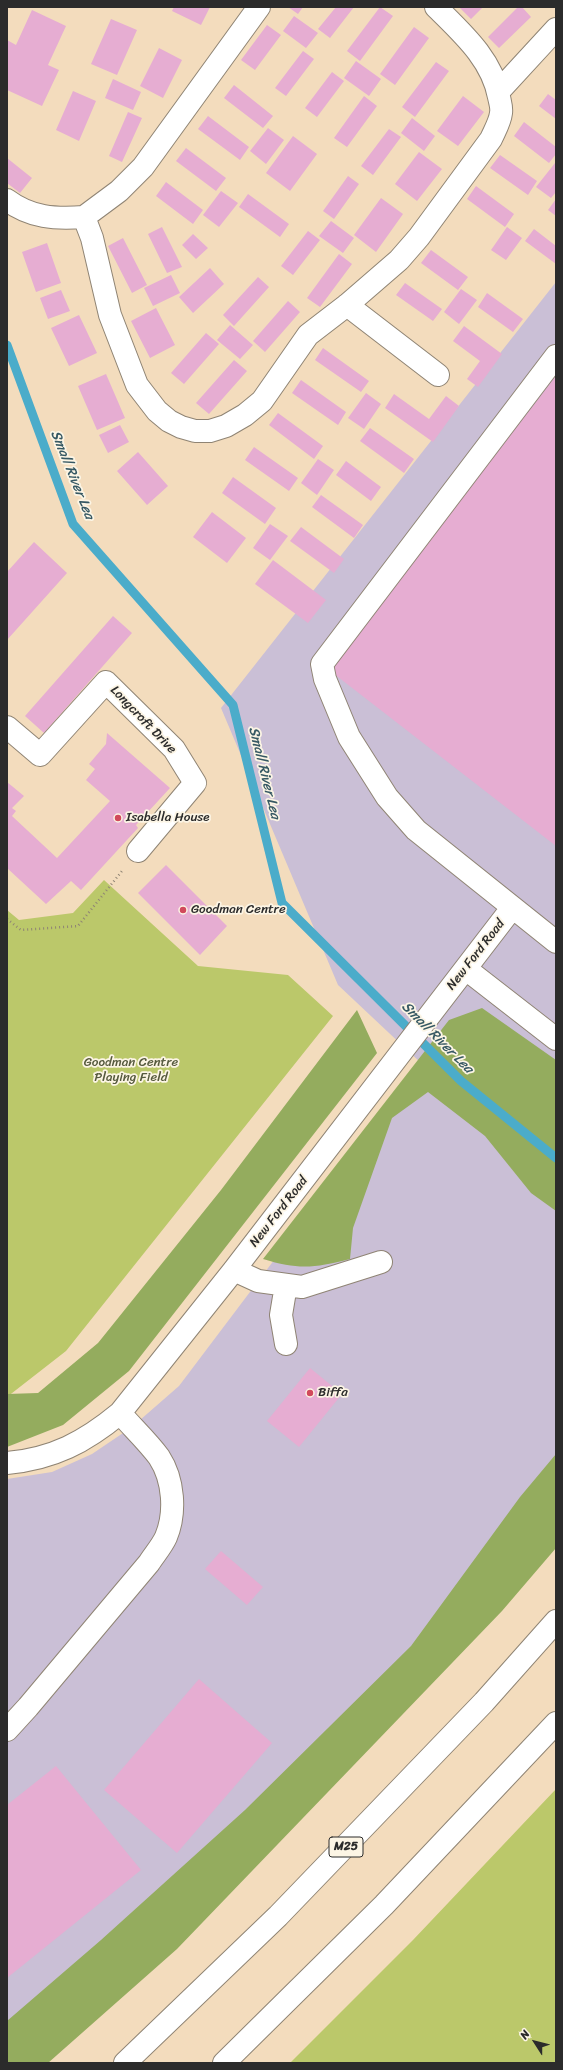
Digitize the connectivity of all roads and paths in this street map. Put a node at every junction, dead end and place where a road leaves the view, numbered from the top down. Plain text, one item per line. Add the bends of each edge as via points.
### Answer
1 (259, 7) edge
2 (436, 7) edge
3 (556, 29) edge
4 (498, 92) junction
5 (7, 200) edge
6 (84, 217) junction
7 (347, 305) junction
8 (556, 356) edge
9 (438, 375) dead end
10 (7, 727) edge
11 (138, 852) joint
12 (512, 908) junction
13 (7, 919) edge
14 (556, 942) edge
15 (466, 969) junction
16 (556, 1039) edge
17 (381, 1262) dead end
18 (234, 1270) junction
19 (286, 1285) junction
20 (286, 1344) dead end
21 (120, 1413) junction
22 (7, 1463) edge
23 (556, 1621) edge
24 (556, 1723) edge
25 (7, 1730) edge
26 (125, 2063) edge
27 (224, 2063) edge

1 - 6 main road via 143,167 119,191
2 - 4 main road via 471,42 490,71
3 - 4 main road
4 - 7 main road via 501,111 499,123 491,138 420,237 399,260
5 - 6 main road via 44,217
6 - 7 main road via 92,238 110,315 137,385 156,411 181,427 195,431 210,431 226,426 245,415 262,401 308,335
7 - 9 main road
8 - 12 main road via 322,664 325,679 349,737 387,797 416,830
10 - 11 main road, Longcroft Drive via 40,755 106,682 174,749 195,783
11 - 13 path via 78,926 21,930
12 - 14 main road
12 - 15 main road, New Ford Road
15 - 16 main road
15 - 18 main road, New Ford Road
17 - 19 main road via 302,1288
18 - 19 main road via 258,1281
18 - 21 main road, New Ford Road
19 - 20 main road via 282,1315
21 - 22 main road, New Ford Road via 80,1443 27,1461
21 - 25 main road via 159,1458 167,1475 173,1498 166,1538 149,1563
23 - 26 main road, M25 via 284,1911
24 - 27 main road via 384,1905

